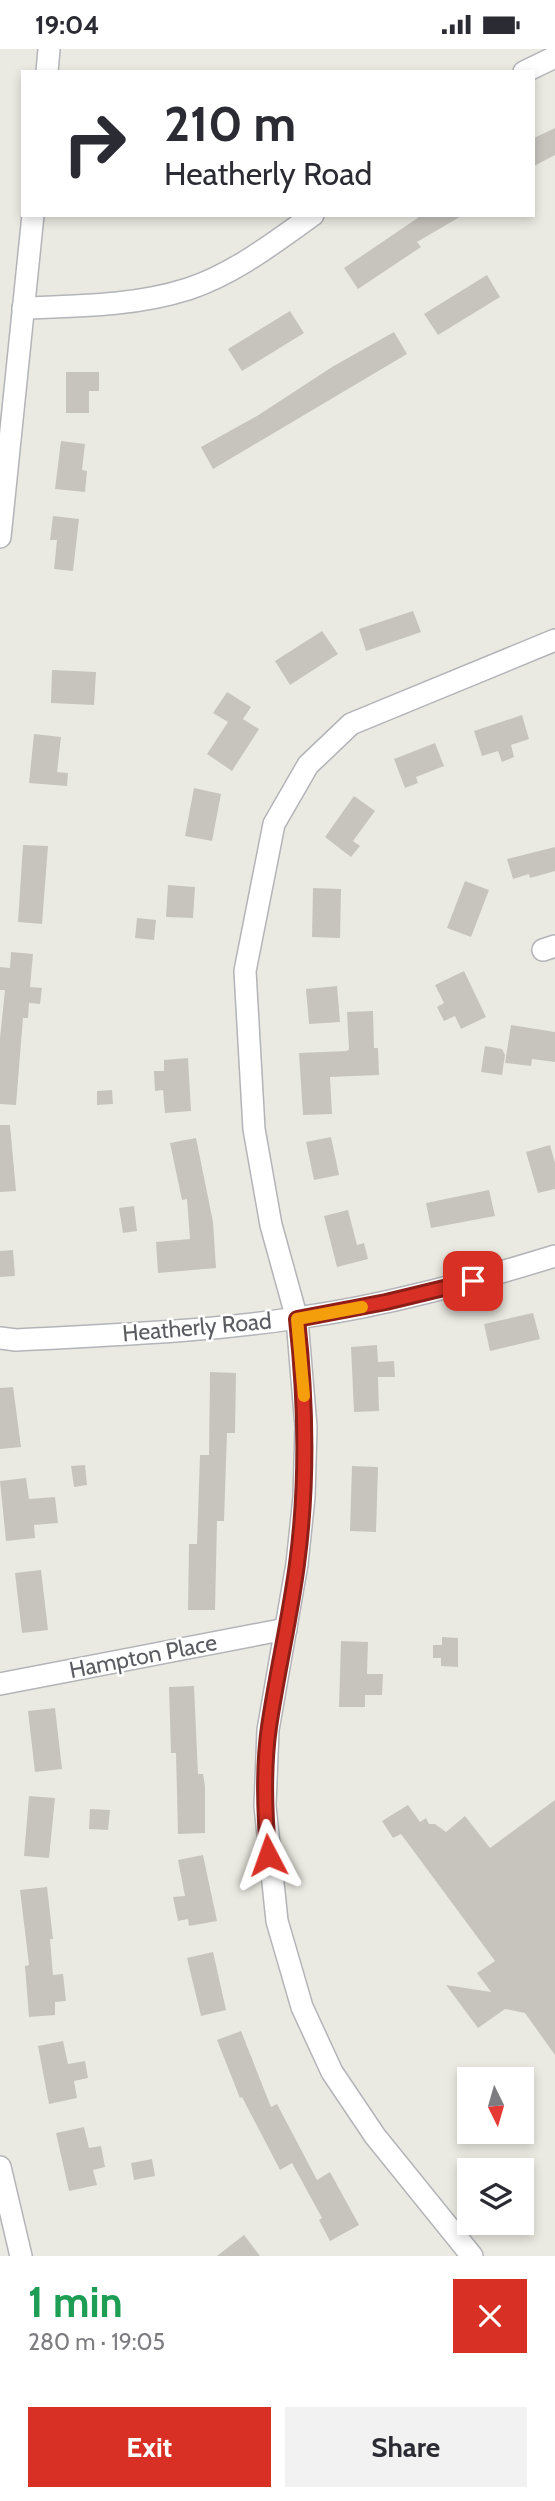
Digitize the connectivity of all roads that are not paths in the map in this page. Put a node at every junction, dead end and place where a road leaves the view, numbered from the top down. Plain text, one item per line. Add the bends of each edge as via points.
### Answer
1 (49, 49) edge
2 (555, 57) edge
3 (47, 70) edge
4 (528, 70) edge
5 (33, 217) edge
6 (310, 217) edge
7 (15, 320) edge
8 (0, 537) edge
9 (555, 640) edge
10 (555, 1256) edge
11 (297, 1319) junction
12 (0, 1338) edge
13 (286, 1629) junction
14 (0, 1684) edge
15 (0, 2167) edge
16 (21, 2256) edge
17 (472, 2256) edge

1 - 3 street
2 - 4 street
5 - 7 street
6 - 7 street via 230,271 189,289
7 - 8 street
9 - 11 street via 351,725 308,765 274,824 244,971 246,1017 254,1129 271,1225
10 - 11 street, Heatherly Road via 473,1281
11 - 12 street, Heatherly Road via 166,1331
11 - 13 street via 306,1427 304,1497
13 - 14 street, Hampton Place
13 - 17 street via 268,1730 265,1807 277,1921 298,1995 332,2073 375,2136
15 - 16 street

